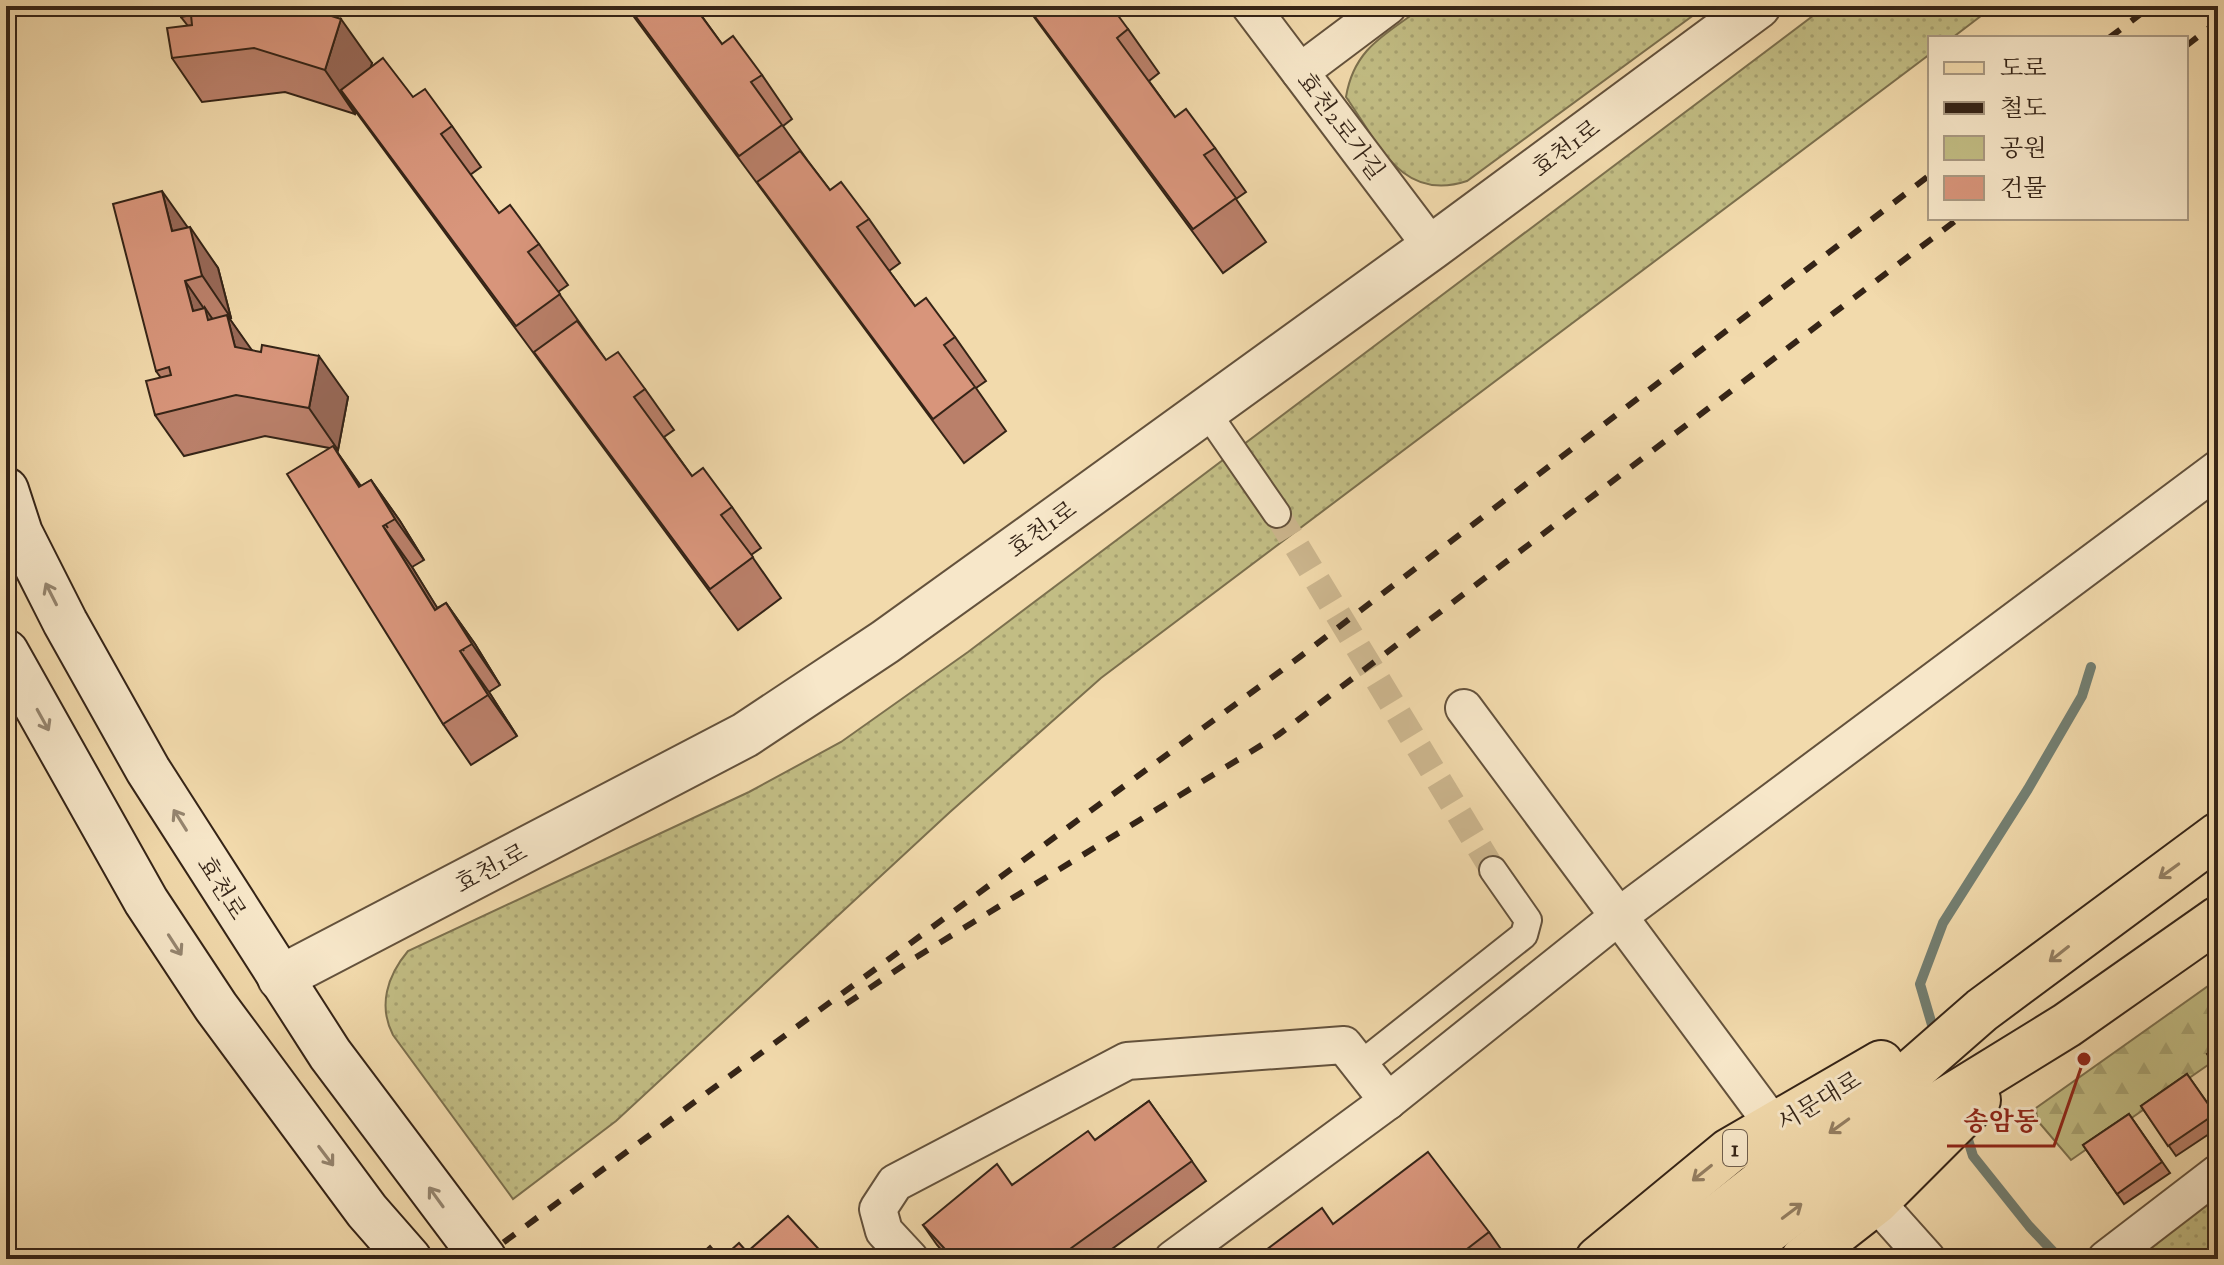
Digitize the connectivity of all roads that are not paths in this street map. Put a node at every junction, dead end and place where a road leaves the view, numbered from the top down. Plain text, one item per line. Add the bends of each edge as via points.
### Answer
1 (1250, 6) edge
2 (1388, 6) edge
3 (1758, 6) edge
4 (1300, 72) junction
5 (1432, 247) junction
6 (1206, 411) junction
7 (2218, 469) edge
8 (6, 490) edge
9 (1277, 514) tunnel mouth
10 (6, 652) edge
11 (1464, 708) dead end
12 (2218, 835) edge
13 (1493, 870) tunnel mouth
14 (1619, 916) junction
15 (2218, 919) edge
16 (280, 978) junction
17 (1360, 1065) junction
18 (1915, 1096) junction
19 (1388, 1101) junction
20 (1775, 1127) junction
21 (2218, 1173) edge
22 (1876, 1202) junction
23 (409, 1259) edge
24 (484, 1259) edge
25 (910, 1259) edge
26 (1173, 1259) edge
27 (1598, 1259) edge
28 (1663, 1259) edge
29 (1731, 1259) edge
30 (1803, 1259) edge
31 (1927, 1259) edge
32 (2106, 1259) edge

1 - 4 street, 효천2로가길
2 - 4 street
3 - 5 street, 효천1로
4 - 5 street, 효천2로가길
5 - 6 street, 효천1로
6 - 9 street
6 - 16 street, 효천1로 via 885,642 745,735
7 - 14 street
16 -> 8 street, 효천로 via 148,770 65,622 20,533
10 -> 23 street via 146,901 216,1007 367,1211
11 - 14 street
12 -> 18 main road, 1 via 1982,1010
13 - 17 street via 1528,920 1524,935
14 - 19 street
14 - 20 street
15 - 18 main road, 1 via 2018,1057
24 -> 16 street, 효천로 via 330,1054
17 - 19 street
17 - 25 street via 1344,1045 1127,1061 895,1183 878,1209 884,1231
18 - 20 main road, 서문대로 / 1
18 - 22 main road, 1
18 -> 28 main road, 서문대로 via 1759,1184
29 -> 18 main road
19 - 26 street
20 -> 27 main road, 서문대로 / 1 via 1729,1151
21 - 32 street
22 - 30 main road, 1
22 - 31 street

